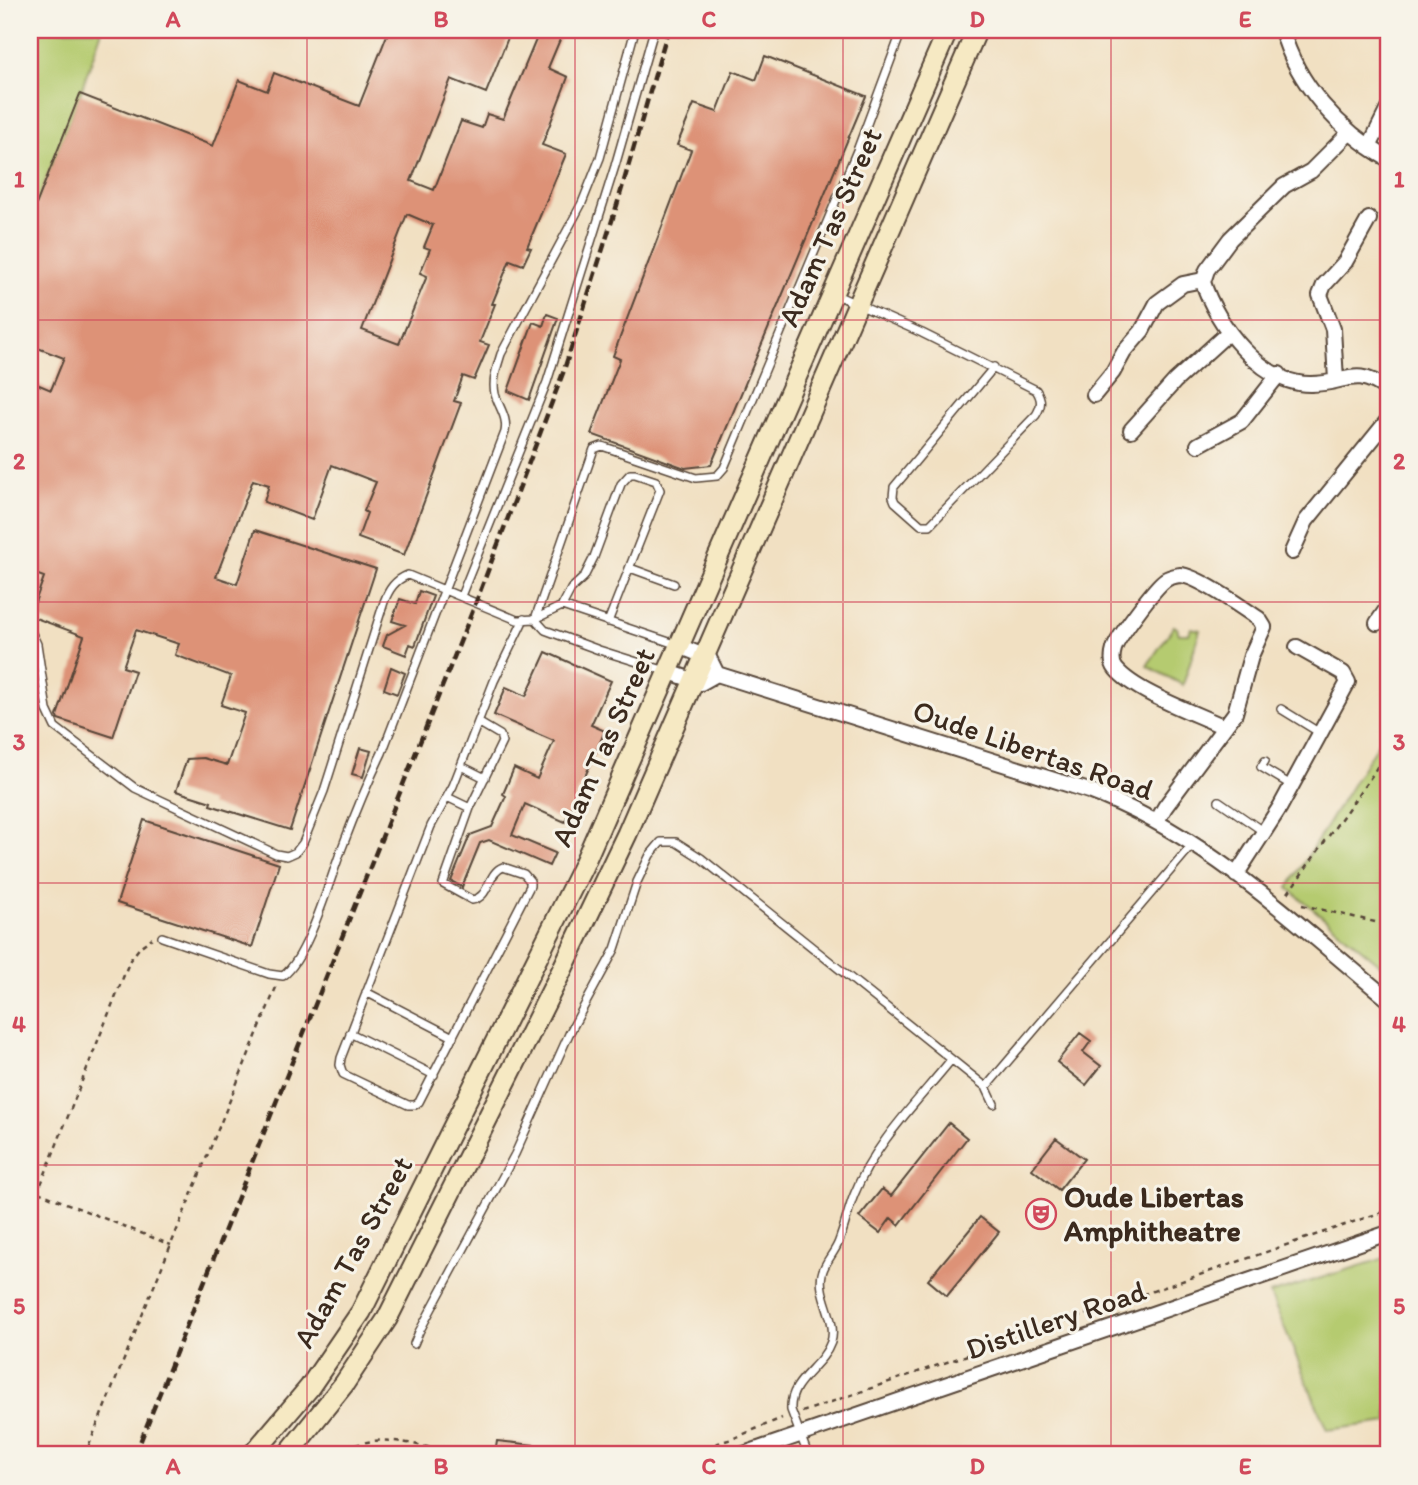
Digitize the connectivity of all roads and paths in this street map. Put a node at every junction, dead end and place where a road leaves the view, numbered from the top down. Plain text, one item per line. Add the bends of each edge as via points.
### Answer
1 (635, 30) edge
2 (653, 30) edge
3 (902, 30) edge
4 (948, 30) edge
5 (977, 30) edge
6 (1282, 30) edge
7 (1388, 109) edge
8 (1350, 132) junction
9 (1369, 147) junction
10 (1388, 159) edge
11 (1368, 219) dead end
12 (1203, 280) junction
13 (833, 293) junction
14 (857, 304) junction
15 (1229, 332) junction
16 (995, 367) junction
17 (1279, 374) junction
18 (1336, 380) junction
19 (1387, 386) edge
20 (1094, 395) dead end
21 (1388, 420) edge
22 (1131, 430) dead end
23 (1198, 445) dead end
24 (1292, 552) dead end
25 (630, 568) junction
26 (674, 584) dead end
27 (444, 589) junction
28 (461, 596) junction
29 (562, 607) junction
30 (1388, 607) edge
31 (524, 619) junction
32 (535, 619) junction
33 (608, 622) junction
34 (1377, 623) dead end
35 (30, 629) edge
36 (679, 646) junction
37 (1297, 647) dead end
38 (704, 656) junction
39 (669, 672) junction
40 (717, 674) junction
41 (694, 680) junction
42 (1281, 709) dead end
43 (1292, 715) junction
44 (478, 722) junction
45 (1287, 724) dead end
46 (1224, 727) junction
47 (1321, 733) junction
48 (1388, 748) edge
49 (1388, 756) edge
50 (1265, 761) dead end
51 (461, 766) junction
52 (1373, 774) junction
53 (485, 778) junction
54 (1292, 785) junction
55 (447, 797) junction
56 (1219, 801) dead end
57 (470, 808) junction
58 (1157, 821) junction
59 (1264, 833) junction
60 (1193, 844) junction
61 (1236, 875) junction
62 (1288, 893) dead end
63 (1303, 905) dead end
64 (1388, 925) edge
65 (162, 937) joint
66 (281, 975) junction
67 (366, 992) junction
68 (1388, 999) edge
69 (351, 1033) junction
70 (453, 1037) junction
71 (951, 1060) junction
72 (434, 1074) junction
73 (986, 1087) junction
74 (994, 1104) dead end
75 (38, 1192) junction
76 (1388, 1210) edge
77 (30, 1212) edge
78 (1388, 1233) edge
79 (171, 1245) junction
80 (414, 1344) dead end
81 (793, 1415) junction
82 (801, 1436) junction
83 (85, 1455) edge
84 (252, 1455) edge
85 (287, 1455) edge
86 (338, 1455) edge
87 (467, 1455) edge
88 (677, 1455) edge
89 (741, 1455) edge
90 (808, 1455) edge

1 - 27 lane via 600,158 582,203 501,354 494,382 506,418 505,432
2 - 28 lane via 551,369
3 - 32 lane via 858,148 724,468 717,476 696,478 602,446 594,449
4 - 13 main road, Adam Tas Street
5 - 14 main road, Adam Tas Street
6 - 8 street via 1308,86
7 - 9 street
8 - 9 street
8 - 12 street via 1311,170 1284,186 1230,239
9 - 10 street
11 - 18 street via 1345,262 1320,295 1333,329
12 - 15 street
12 - 20 street via 1183,284 1157,303
13 - 14 lane
13 - 36 main road, Adam Tas Street
14 - 16 lane
14 - 38 main road, Adam Tas Street
15 - 17 street via 1255,362
15 - 22 street via 1175,381
16 - 16 lane via 1036,390 1039,411 930,525 921,525 895,502 894,486
17 - 18 street via 1309,384
17 - 23 street via 1242,421
18 - 19 street via 1367,377
21 - 24 street via 1306,521
25 - 26 lane
25 - 29 lane via 660,490 656,481 635,474 621,484 594,557
25 - 33 lane
27 - 28 lane
27 - 35 lane via 408,575 390,589 324,791 303,843 287,856 135,788 55,727 47,710 37,644
27 - 66 lane via 312,927 295,966
28 - 31 lane
29 - 32 lane
29 - 33 lane
30 - 34 street
31 - 32 lane
31 - 44 lane
32 - 39 lane via 545,630
33 - 36 lane
36 - 38 street
36 - 39 main road, Adam Tas Street
37 - 47 street via 1348,679
38 - 40 street
38 - 41 main road, Adam Tas Street
39 - 41 street
39 - 84 main road, Adam Tas Street via 583,866 380,1278 321,1372
40 - 41 street via 701,683
40 - 58 street, Oude Libertas Road via 1089,791
41 - 85 main road, Adam Tas Street via 567,961 393,1308 344,1384
42 - 43 lane
43 - 45 lane
43 - 47 lane
44 - 51 lane
44 - 53 lane via 502,739
46 - 46 street via 1237,708 1264,627 1259,619 1196,579 1170,578 1160,584 1118,640 1114,664 1147,692
46 - 58 street
47 - 54 street
48 - 52 path
49 - 52 path
50 - 54 lane via 1261,767
51 - 53 lane
51 - 55 lane
52 - 62 path
53 - 57 lane
54 - 59 street
55 - 57 lane
55 - 67 lane via 426,837
56 - 59 lane
57 - 70 lane via 444,878 445,887 477,900 503,867 524,874 530,886
58 - 60 street, Oude Libertas Road
59 - 61 street
60 - 61 street, Oude Libertas Road
60 - 73 lane
61 - 68 street, Oude Libertas Road
63 - 64 path
65 - 66 lane
65 - 75 path via 141,946 130,960
66 - 79 path
67 - 69 lane
67 - 70 lane
69 - 72 lane
69 - 72 lane via 341,1058 344,1074 412,1106 419,1102
70 - 72 lane
71 - 73 lane
71 - 80 lane via 701,858 676,842 661,842 637,882 615,949 569,1034 515,1154
71 - 81 lane via 878,1151 854,1194 838,1244 822,1272 831,1342 796,1387 790,1402
73 - 74 lane
75 - 77 path
75 - 79 path
76 - 81 path
78 - 82 street, Distillery Road
79 - 83 path
81 - 82 lane
81 - 88 path
82 - 89 street, Distillery Road
82 - 90 lane
86 - 87 path via 349,1446 394,1440

